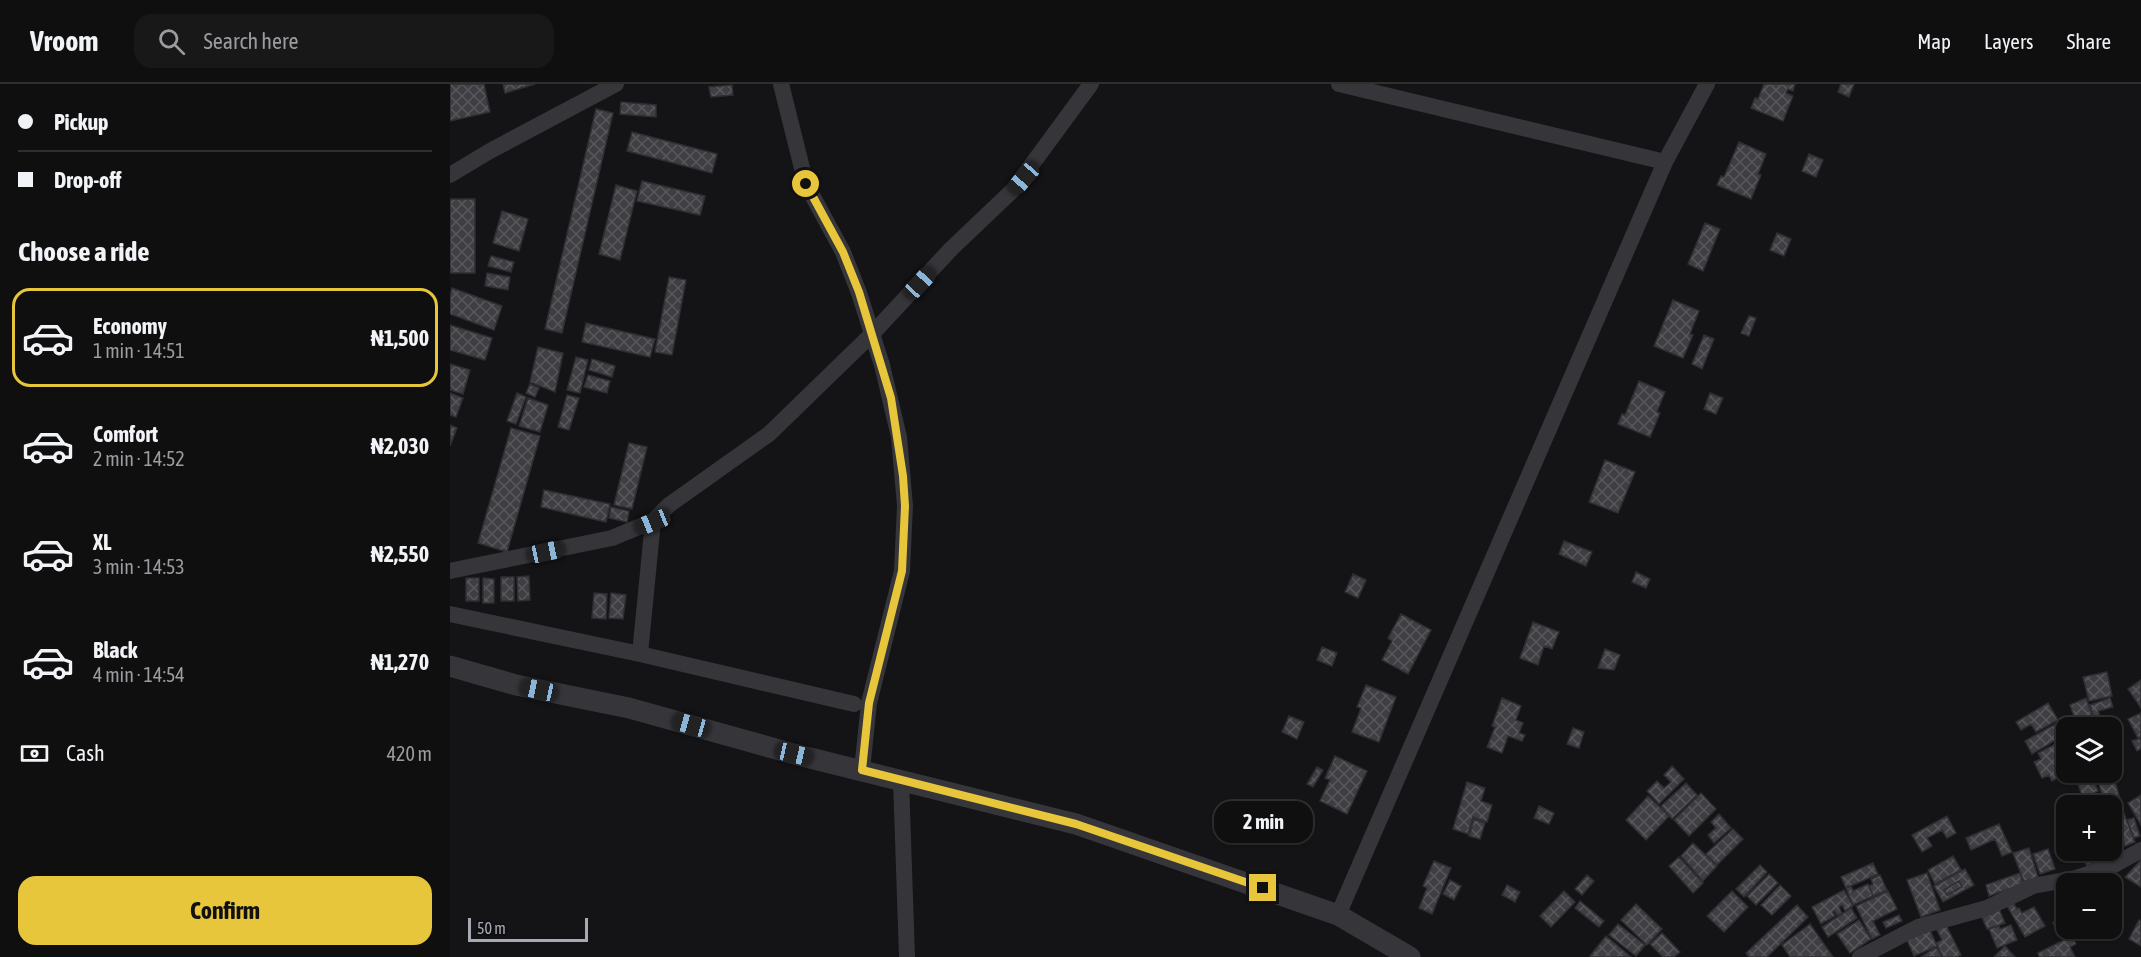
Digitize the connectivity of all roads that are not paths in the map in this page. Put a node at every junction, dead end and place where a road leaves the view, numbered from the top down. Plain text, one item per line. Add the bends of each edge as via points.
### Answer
1 (616, 84) edge
2 (781, 84) edge
3 (1091, 84) edge
4 (1339, 84) edge
5 (1707, 84) edge
6 (1665, 162) junction
7 (450, 175) edge
8 (872, 334) junction
9 (653, 522) junction
10 (450, 570) edge
11 (450, 614) edge
12 (640, 654) junction
13 (450, 666) edge
14 (854, 704) dead end
15 (862, 770) junction
16 (901, 780) junction
17 (2141, 850) edge
18 (1338, 915) junction
19 (908, 957) edge
20 (1410, 957) edge
21 (1860, 957) edge

1 - 7 street
2 - 8 street via 806,184 848,262
3 - 8 street via 1013,190 951,249
4 - 6 street
5 - 6 street
6 - 18 street
8 - 9 street via 769,434 669,505
8 - 15 street via 891,398 905,506 902,571 869,703
9 - 10 street via 612,538
9 - 12 street
11 - 12 street
12 - 14 street
13 - 15 street via 516,685 629,708
15 - 16 street
16 - 18 street via 1076,824
16 - 19 street
17 - 21 street via 2114,865 2076,878 2033,886 1987,908 1918,927
18 - 20 street

